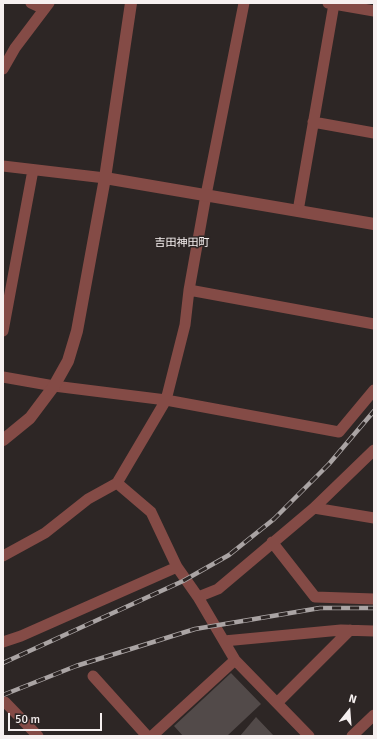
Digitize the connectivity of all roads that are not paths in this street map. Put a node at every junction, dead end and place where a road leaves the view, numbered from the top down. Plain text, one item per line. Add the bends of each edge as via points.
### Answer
1 (31, 3) edge
2 (131, 3) edge
3 (244, 3) edge
4 (331, 4) edge
5 (46, 6) edge
6 (374, 11) edge
7 (3, 69) edge
8 (313, 122) junction
9 (374, 133) edge
10 (3, 166) edge
11 (33, 170) junction
12 (105, 178) junction
13 (206, 195) junction
14 (298, 211) junction
15 (374, 224) edge
16 (8, 274) edge
17 (189, 290) junction
18 (374, 324) edge
19 (3, 331) edge
20 (3, 377) edge
21 (54, 386) junction
22 (374, 390) edge
23 (166, 400) junction
24 (3, 440) edge
25 (374, 450) edge
26 (117, 483) junction
27 (314, 508) junction
28 (374, 518) edge
29 (272, 542) junction
30 (3, 556) edge
31 (177, 567) junction
32 (198, 597) junction
33 (374, 599) edge
34 (350, 630) junction
35 (374, 631) edge
36 (224, 641) junction
37 (3, 642) edge
38 (235, 660) junction
39 (93, 676) dead end
40 (5, 702) dead end
41 (276, 702) junction
42 (374, 715) edge
43 (38, 736) edge
44 (147, 736) edge
45 (152, 736) edge
46 (309, 736) edge
47 (352, 736) edge

1 - 5 street
2 - 12 street
3 - 13 street
4 - 6 street
4 - 8 street
5 - 7 street
8 - 9 street
8 - 14 street
10 - 11 street
11 - 12 street
11 - 16 street
12 - 13 street
12 - 21 street via 77,331 68,361
13 - 14 street
13 - 17 street
14 - 15 street
16 - 19 street
17 - 18 street
17 - 23 street via 185,325
20 - 21 street
21 - 23 street
21 - 24 street via 30,418
22 - 23 street via 339,432
23 - 26 street
25 - 27 street
26 - 30 street via 88,499 45,533
26 - 31 street via 151,512
27 - 28 street
27 - 29 street
29 - 32 street via 218,589
29 - 33 street via 315,597
31 - 32 street
31 - 37 street
32 - 36 street
34 - 35 street
34 - 36 street
34 - 41 street
36 - 38 street
38 - 41 street
38 - 45 street
39 - 44 street
40 - 43 street
41 - 46 street
42 - 47 street

